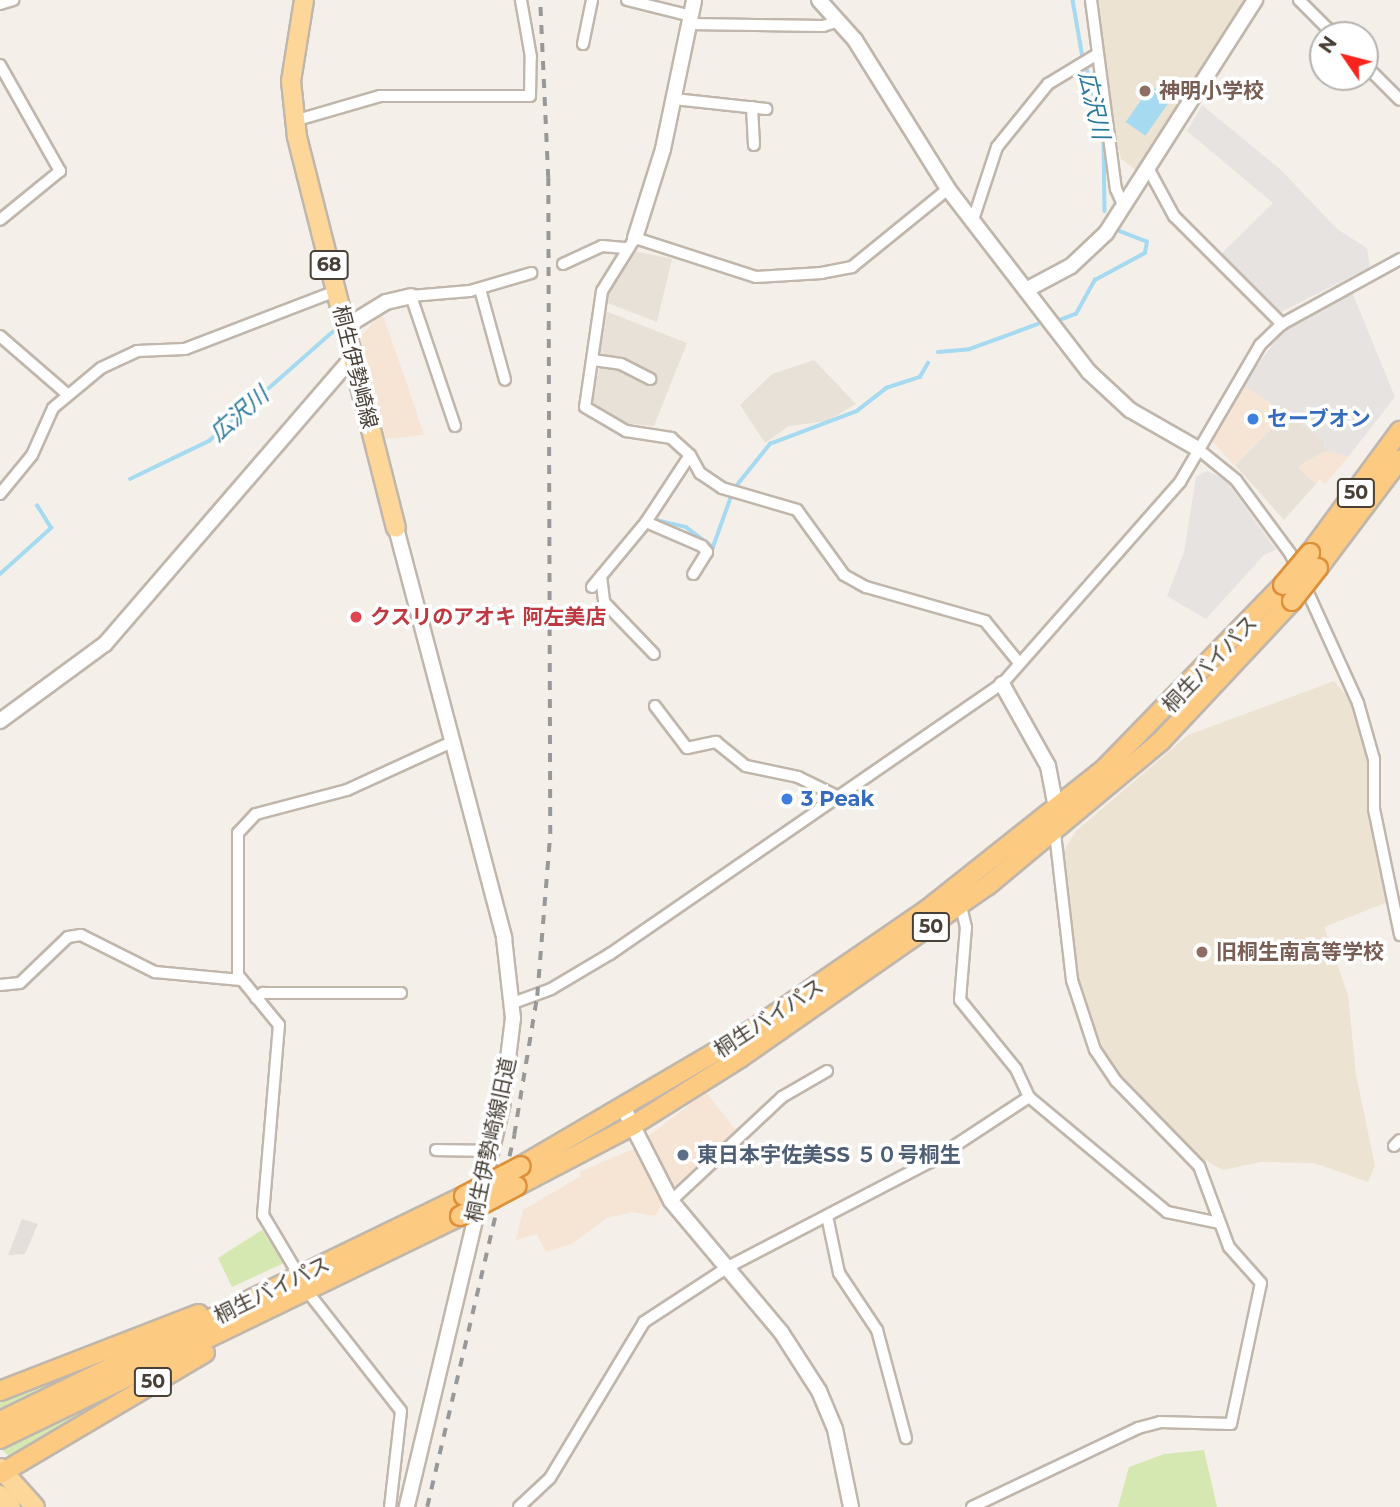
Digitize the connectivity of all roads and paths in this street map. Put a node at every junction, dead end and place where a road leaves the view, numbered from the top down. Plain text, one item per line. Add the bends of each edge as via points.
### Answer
1 (13, 0) edge
2 (304, 0) edge
3 (521, 0) edge
4 (592, 0) edge
5 (627, 0) edge
6 (694, 0) edge
7 (819, 0) edge
8 (1091, 0) edge
9 (1255, 0) edge
10 (1299, 0) edge
11 (0, 4) edge
12 (690, 20) junction
13 (839, 21) junction
14 (1320, 21) edge
15 (583, 44) dead end
16 (1093, 57) junction
17 (0, 65) edge
18 (1379, 79) edge
19 (674, 99) junction
20 (1400, 100) edge
21 (752, 107) junction
22 (766, 109) dead end
23 (294, 121) junction
24 (754, 145) dead end
25 (1148, 168) junction
26 (948, 189) junction
27 (1124, 207) junction
28 (0, 220) edge
29 (972, 220) junction
30 (631, 243) junction
31 (1400, 259) edge
32 (563, 264) dead end
33 (531, 273) dead end
34 (480, 289) junction
35 (1026, 290) junction
36 (336, 291) junction
37 (411, 296) junction
38 (1282, 324) junction
39 (345, 327) junction
40 (0, 336) edge
41 (353, 357) junction
42 (593, 360) junction
43 (650, 379) dead end
44 (505, 380) dead end
45 (67, 394) junction
46 (455, 426) dead end
47 (1400, 431) edge
48 (1198, 449) junction
49 (690, 455) junction
50 (1400, 459) edge
51 (0, 494) edge
52 (646, 522) junction
53 (396, 528) joint
54 (1314, 561) junction
55 (694, 574) dead end
56 (601, 576) junction
57 (592, 587) dead end
58 (1288, 593) junction
59 (654, 654) dead end
60 (1020, 664) junction
61 (1002, 684) junction
62 (655, 706) dead end
63 (0, 721) edge
64 (454, 741) junction
65 (839, 797) junction
66 (1057, 810) junction
67 (1055, 832) junction
68 (1396, 895) edge
69 (961, 906) junction
70 (1400, 934) edge
71 (241, 980) junction
72 (0, 985) edge
73 (401, 993) dead end
74 (257, 998) junction
75 (513, 1003) junction
76 (827, 1071) dead end
77 (1029, 1097) junction
78 (624, 1109) junction
79 (632, 1126) junction
80 (436, 1150) dead end
81 (492, 1151) junction
82 (671, 1201) junction
83 (827, 1216) junction
84 (1219, 1223) junction
85 (728, 1267) junction
86 (303, 1284) junction
87 (0, 1391) edge
88 (0, 1421) edge
89 (906, 1438) dead end
90 (0, 1439) edge
91 (1, 1471) edge
92 (0, 1495) edge
93 (11, 1507) edge
94 (34, 1507) edge
95 (390, 1507) edge
96 (407, 1507) edge
97 (519, 1507) edge
98 (851, 1507) edge
99 (972, 1507) edge

1 - 11 street
2 - 23 main road, 桐生伊勢崎線 / 68 via 293,56
3 - 23 street via 531,57 530,96 380,96
4 - 15 street
5 - 12 street
6 - 12 street
7 - 13 street
8 - 16 street
9 - 25 street
10 - 14 street
12 - 13 street via 823,26
12 - 19 street
13 - 26 street
16 - 27 street via 1108,104 1116,189
16 - 29 street via 1048,84 997,147
17 - 28 street via 60,171
18 - 20 street
19 - 21 street
19 - 30 street
21 - 22 street
21 - 24 street
23 - 36 main road, 桐生伊勢崎線 / 68
25 - 27 street
25 - 38 street via 1174,216
26 - 29 street
26 - 30 street via 852,267 822,273 756,277
27 - 35 street via 1083,256
29 - 35 street
30 - 32 street via 602,246
30 - 42 street via 603,290
31 - 38 street
33 - 34 street
34 - 37 street
34 - 44 street
35 - 48 street via 1116,400
36 - 39 main road, 桐生伊勢崎線 / 68
36 - 45 street via 185,349 137,351 100,368
37 - 39 street via 386,302
37 - 46 street
38 - 48 street via 1246,366
39 - 41 main road, 桐生伊勢崎線 / 68
40 - 45 street
41 - 53 main road, 桐生伊勢崎線 / 68
41 - 63 street via 105,644
42 - 43 street via 621,364
42 - 49 street via 586,411 626,431 671,438
45 - 51 street via 53,408 32,456
47 - 54 highway, 桐生バイパス / 50
48 - 60 street via 1173,491
48 - 68 street via 1240,485 1290,553 1315,606 1372,747 1374,809
49 - 52 street
49 - 60 street via 700,474 722,488 797,510 844,575 866,587 985,621
50 - 54 highway, 桐生バイパス / 50
52 - 55 street via 702,546 707,552
52 - 56 street
53 - 64 street, 桐生伊勢崎線旧道
54 - 58 highway, 桐生バイパス / 50, bridge
56 - 57 street
56 - 59 street via 604,602
58 - 66 highway, 桐生バイパス / 50
58 - 67 highway, 桐生バイパス / 50 via 1161,741
60 - 61 street
61 - 65 street
61 - 66 street via 1048,766
62 - 65 street via 687,748 716,742 746,765 798,777
64 - 71 street via 348,790 246,820 237,844
64 - 75 street, 桐生伊勢崎線旧道 via 504,938
65 - 75 street via 610,954 551,989
66 - 67 street
66 - 78 highway, 桐生バイパス / 50 via 815,988
67 - 69 highway, 桐生バイパス / 50
67 - 84 street via 1072,980 1096,1050 1116,1081 1199,1166
68 - 70 street
69 - 77 street via 966,927 960,1000 1016,1069
69 - 79 highway, 桐生バイパス / 50
71 - 72 street via 155,972 81,934 68,937 19,983
71 - 74 street
73 - 74 street via 263,993
74 - 86 street via 279,1025 263,1215
75 - 81 street, 桐生伊勢崎線旧道 via 508,1076
76 - 82 street via 782,1097
77 - 83 street via 930,1162
77 - 84 street via 1167,1212
78 - 79 street
78 - 86 highway, 桐生バイパス / 50, bridge
79 - 82 street
79 - 86 highway, 桐生バイパス / 50, bridge via 460,1216
80 - 81 street
81 - 96 street, 桐生伊勢崎線旧道
82 - 85 street
83 - 85 street
83 - 89 street via 834,1261 877,1330
84 - 99 street via 1237,1260 1261,1283 1231,1424 1160,1422 1138,1428
85 - 97 street via 637,1329 550,1478
85 - 98 street via 781,1332 825,1403
86 - 87 highway, 50 via 269,1282
86 - 88 highway, 桐生バイパス / 50
86 - 90 highway, 桐生バイパス / 50
86 - 91 highway, 50 via 277,1314
86 - 95 street via 401,1411
91 - 94 main road
92 - 93 main road

